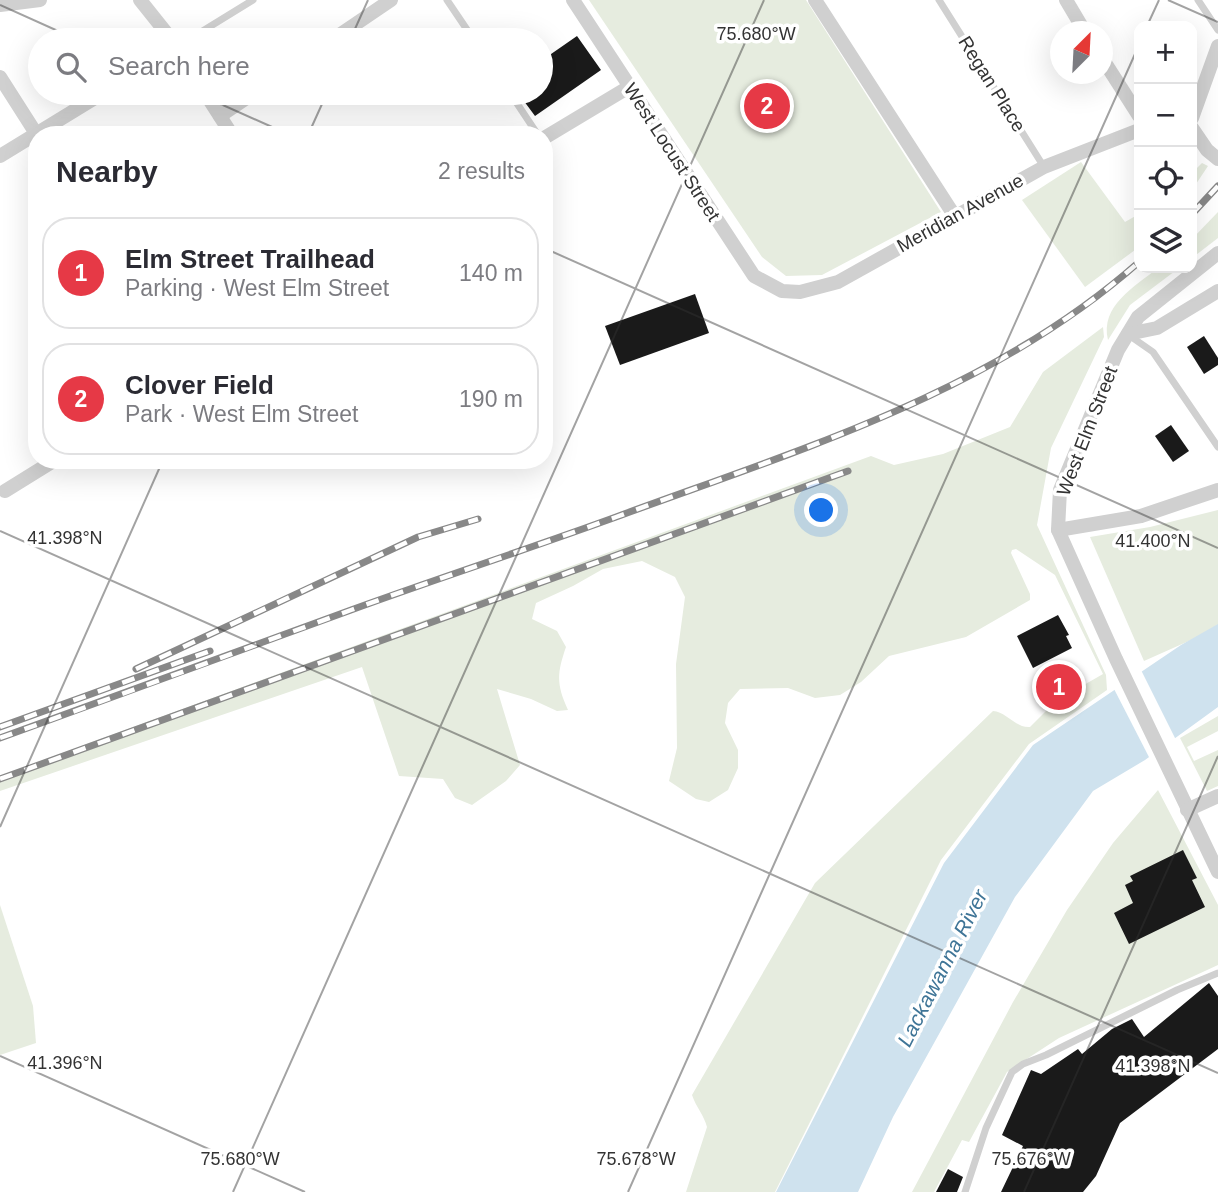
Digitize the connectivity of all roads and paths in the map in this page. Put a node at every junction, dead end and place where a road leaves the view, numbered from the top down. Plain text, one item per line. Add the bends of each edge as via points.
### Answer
1 (40, 0) edge
2 (140, 0) edge
3 (253, 0) edge
4 (391, 0) edge
5 (447, 0) edge
6 (573, 0) edge
7 (815, 0) edge
8 (939, 0) edge
9 (1066, 0) edge
10 (1198, 0) edge
11 (0, 5) edge
12 (1079, 21) edge
13 (162, 28) edge
14 (208, 28) edge
15 (350, 28) edge
16 (466, 28) edge
17 (1218, 30) edge
18 (1218, 47) edge
19 (1113, 75) edge
20 (0, 77) edge
21 (629, 87) junction
22 (1197, 104) edge
23 (84, 105) edge
24 (213, 105) edge
25 (236, 105) edge
26 (517, 105) edge
27 (1134, 108) edge
28 (220, 116) junction
29 (32, 126) edge
30 (50, 126) edge
31 (226, 126) edge
32 (532, 126) edge
33 (1134, 132) edge
34 (553, 133) edge
35 (1197, 134) edge
36 (28, 139) edge
37 (1213, 155) edge
38 (0, 156) edge
39 (1044, 167) junction
40 (954, 215) junction
41 (1218, 253) edge
42 (782, 291) joint
43 (1218, 291) edge
44 (1128, 334) junction
45 (1218, 447) edge
46 (40, 469) edge
47 (1218, 490) edge
48 (2, 492) edge
49 (1058, 530) junction
50 (1218, 796) edge
51 (1187, 810) junction
52 (1218, 872) edge
53 (1218, 973) edge
54 (965, 1192) edge

1 - 11 street
2 - 13 street
3 - 14 lane
4 - 15 street
5 - 16 lane
6 - 21 street, West Locust Street
7 - 40 street
8 - 39 lane, Regan Place
9 - 12 street
10 - 17 lane
18 - 22 street
19 - 27 street
20 - 29 street
21 - 34 street
21 - 42 street, West Locust Street via 754,276
23 - 30 street
24 - 28 street
25 - 28 street
26 - 32 lane
28 - 31 street
33 - 39 street, Meridian Avenue
35 - 37 street
36 - 38 street
39 - 40 street, Meridian Avenue
40 - 42 street, Meridian Avenue via 838,282 800,292
41 - 44 street, West Elm Street via 1138,317
43 - 44 street via 1157,328
44 - 45 lane via 1153,352
44 - 49 street, West Elm Street via 1060,490
46 - 48 street
47 - 49 street via 1141,516
49 - 51 street, West Elm Street
50 - 51 street
51 - 52 street, West Elm Street
53 - 54 lane via 1012,1072 986,1128

